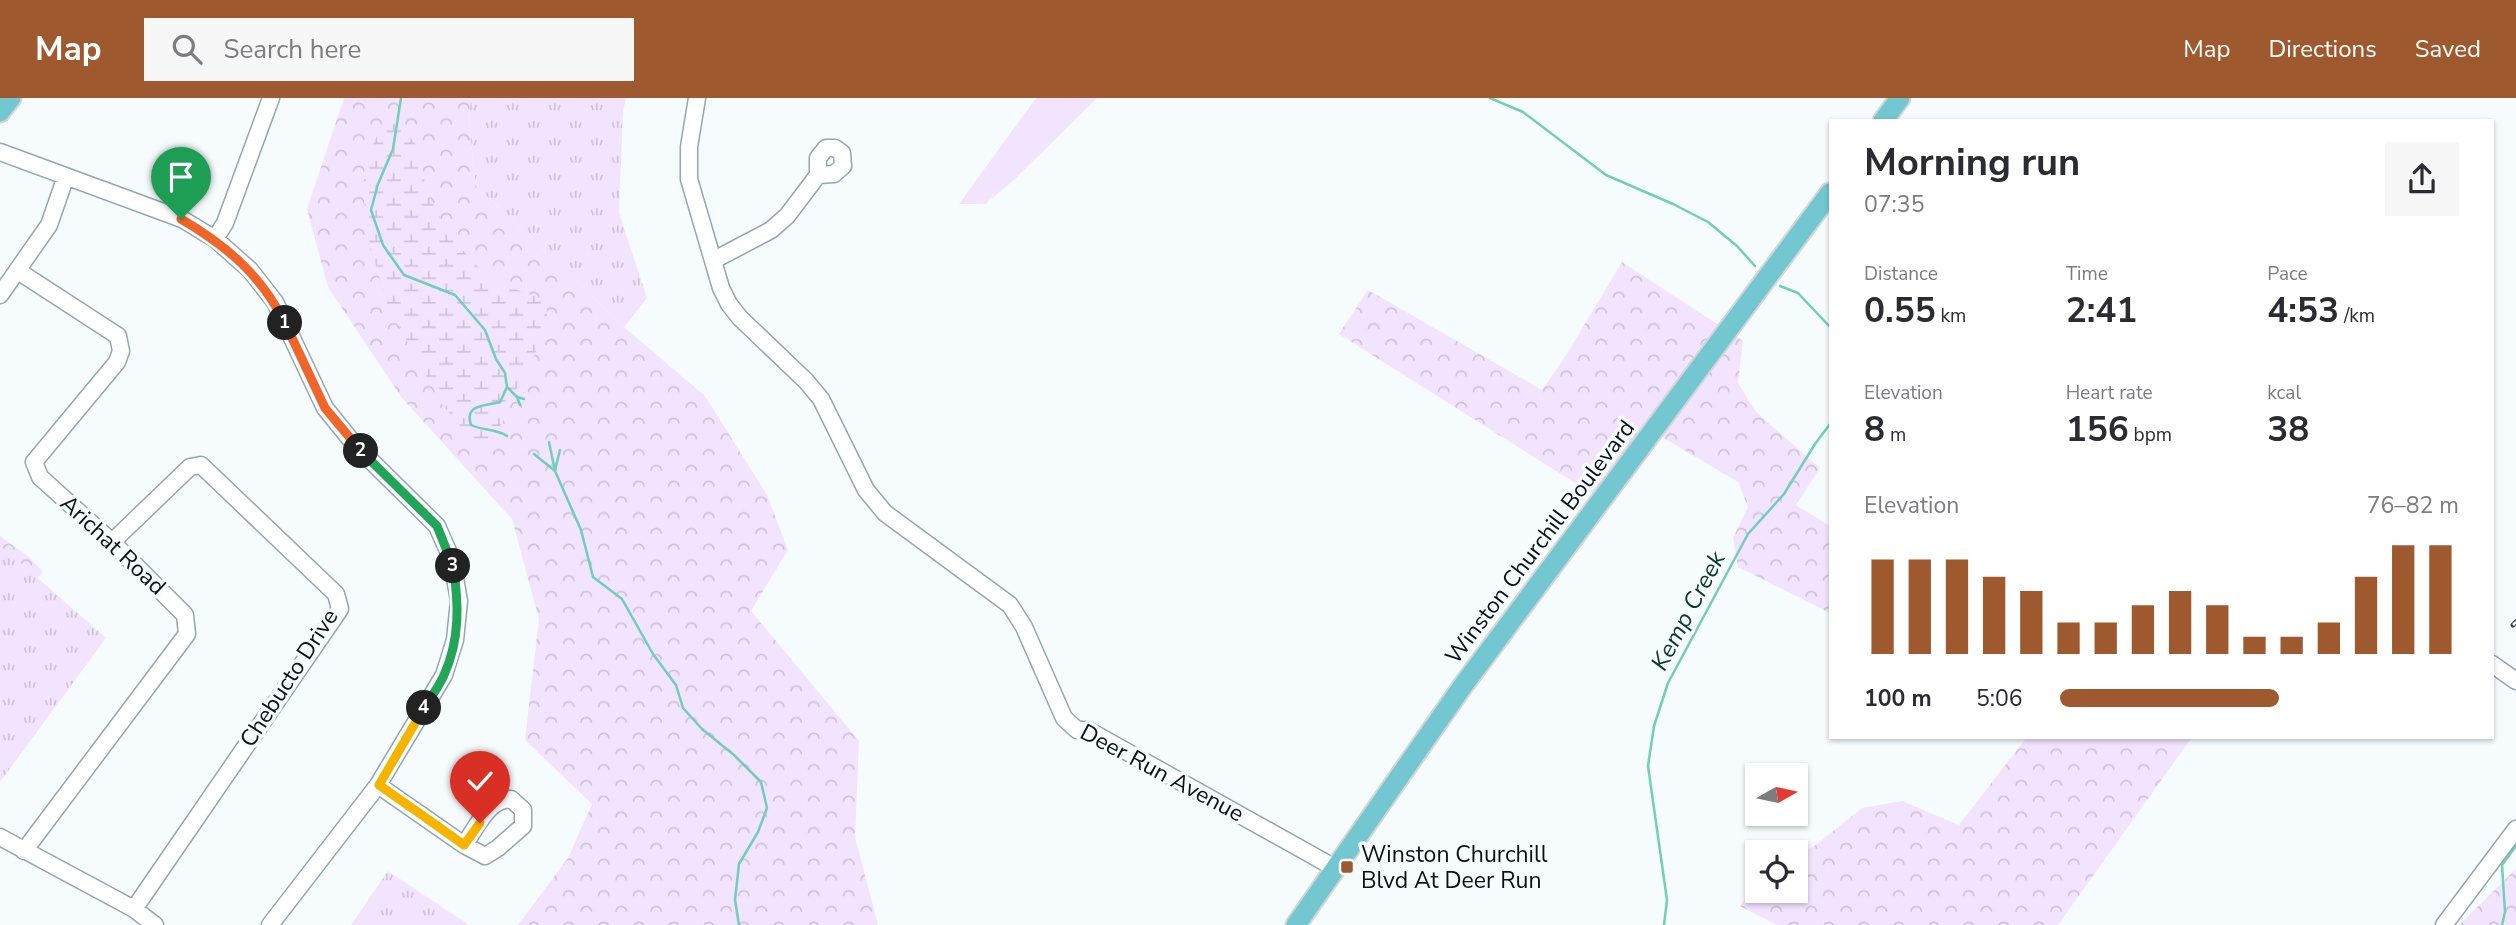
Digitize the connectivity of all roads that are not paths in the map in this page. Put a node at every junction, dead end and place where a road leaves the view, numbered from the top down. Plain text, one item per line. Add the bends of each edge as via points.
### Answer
1 (11, 98) edge
2 (271, 98) edge
3 (697, 98) edge
4 (1900, 98) edge
5 (0, 112) edge
6 (1884, 119) edge
7 (0, 152) edge
8 (818, 175) dead end
9 (66, 176) junction
10 (1829, 194) edge
11 (215, 239) junction
12 (714, 260) junction
13 (18, 271) junction
14 (0, 295) edge
15 (112, 542) junction
16 (2494, 665) edge
17 (2516, 681) edge
18 (379, 785) junction
19 (2516, 829) edge
20 (0, 837) edge
21 (464, 845) dead end
22 (24, 851) junction
23 (1335, 868) junction
24 (134, 909) junction
25 (155, 925) edge
26 (270, 925) edge
27 (1296, 925) edge
28 (2444, 925) edge

1 - 5 main road
2 - 11 street
3 - 12 street, Deer Run Avenue via 689,180
4 - 6 main road
7 - 9 street
8 - 12 street via 771,230
9 - 11 street via 181,219
9 - 13 street via 49,225
10 - 23 main road, Winston Churchill Boulevard via 1462,687
11 - 18 street via 250,270 275,302 325,408 355,445 437,526 452,560 459,601 455,640 444,675
12 - 23 street, Deer Run Avenue via 730,304 821,399 866,490 885,513 1010,605 1064,718 1077,730 1088,730
13 - 14 street
13 - 15 street, Arichat Road via 118,336 121,351 117,362 34,462 40,477
15 - 22 street, Arichat Road via 185,615 187,634
15 - 24 street, Chebucto Drive via 190,467 201,465 336,594 340,609
16 - 17 street
18 - 21 street
18 - 26 street
19 - 28 street
20 - 22 street
22 - 24 street
23 - 27 main road, Winston Churchill Boulevard
24 - 25 street

